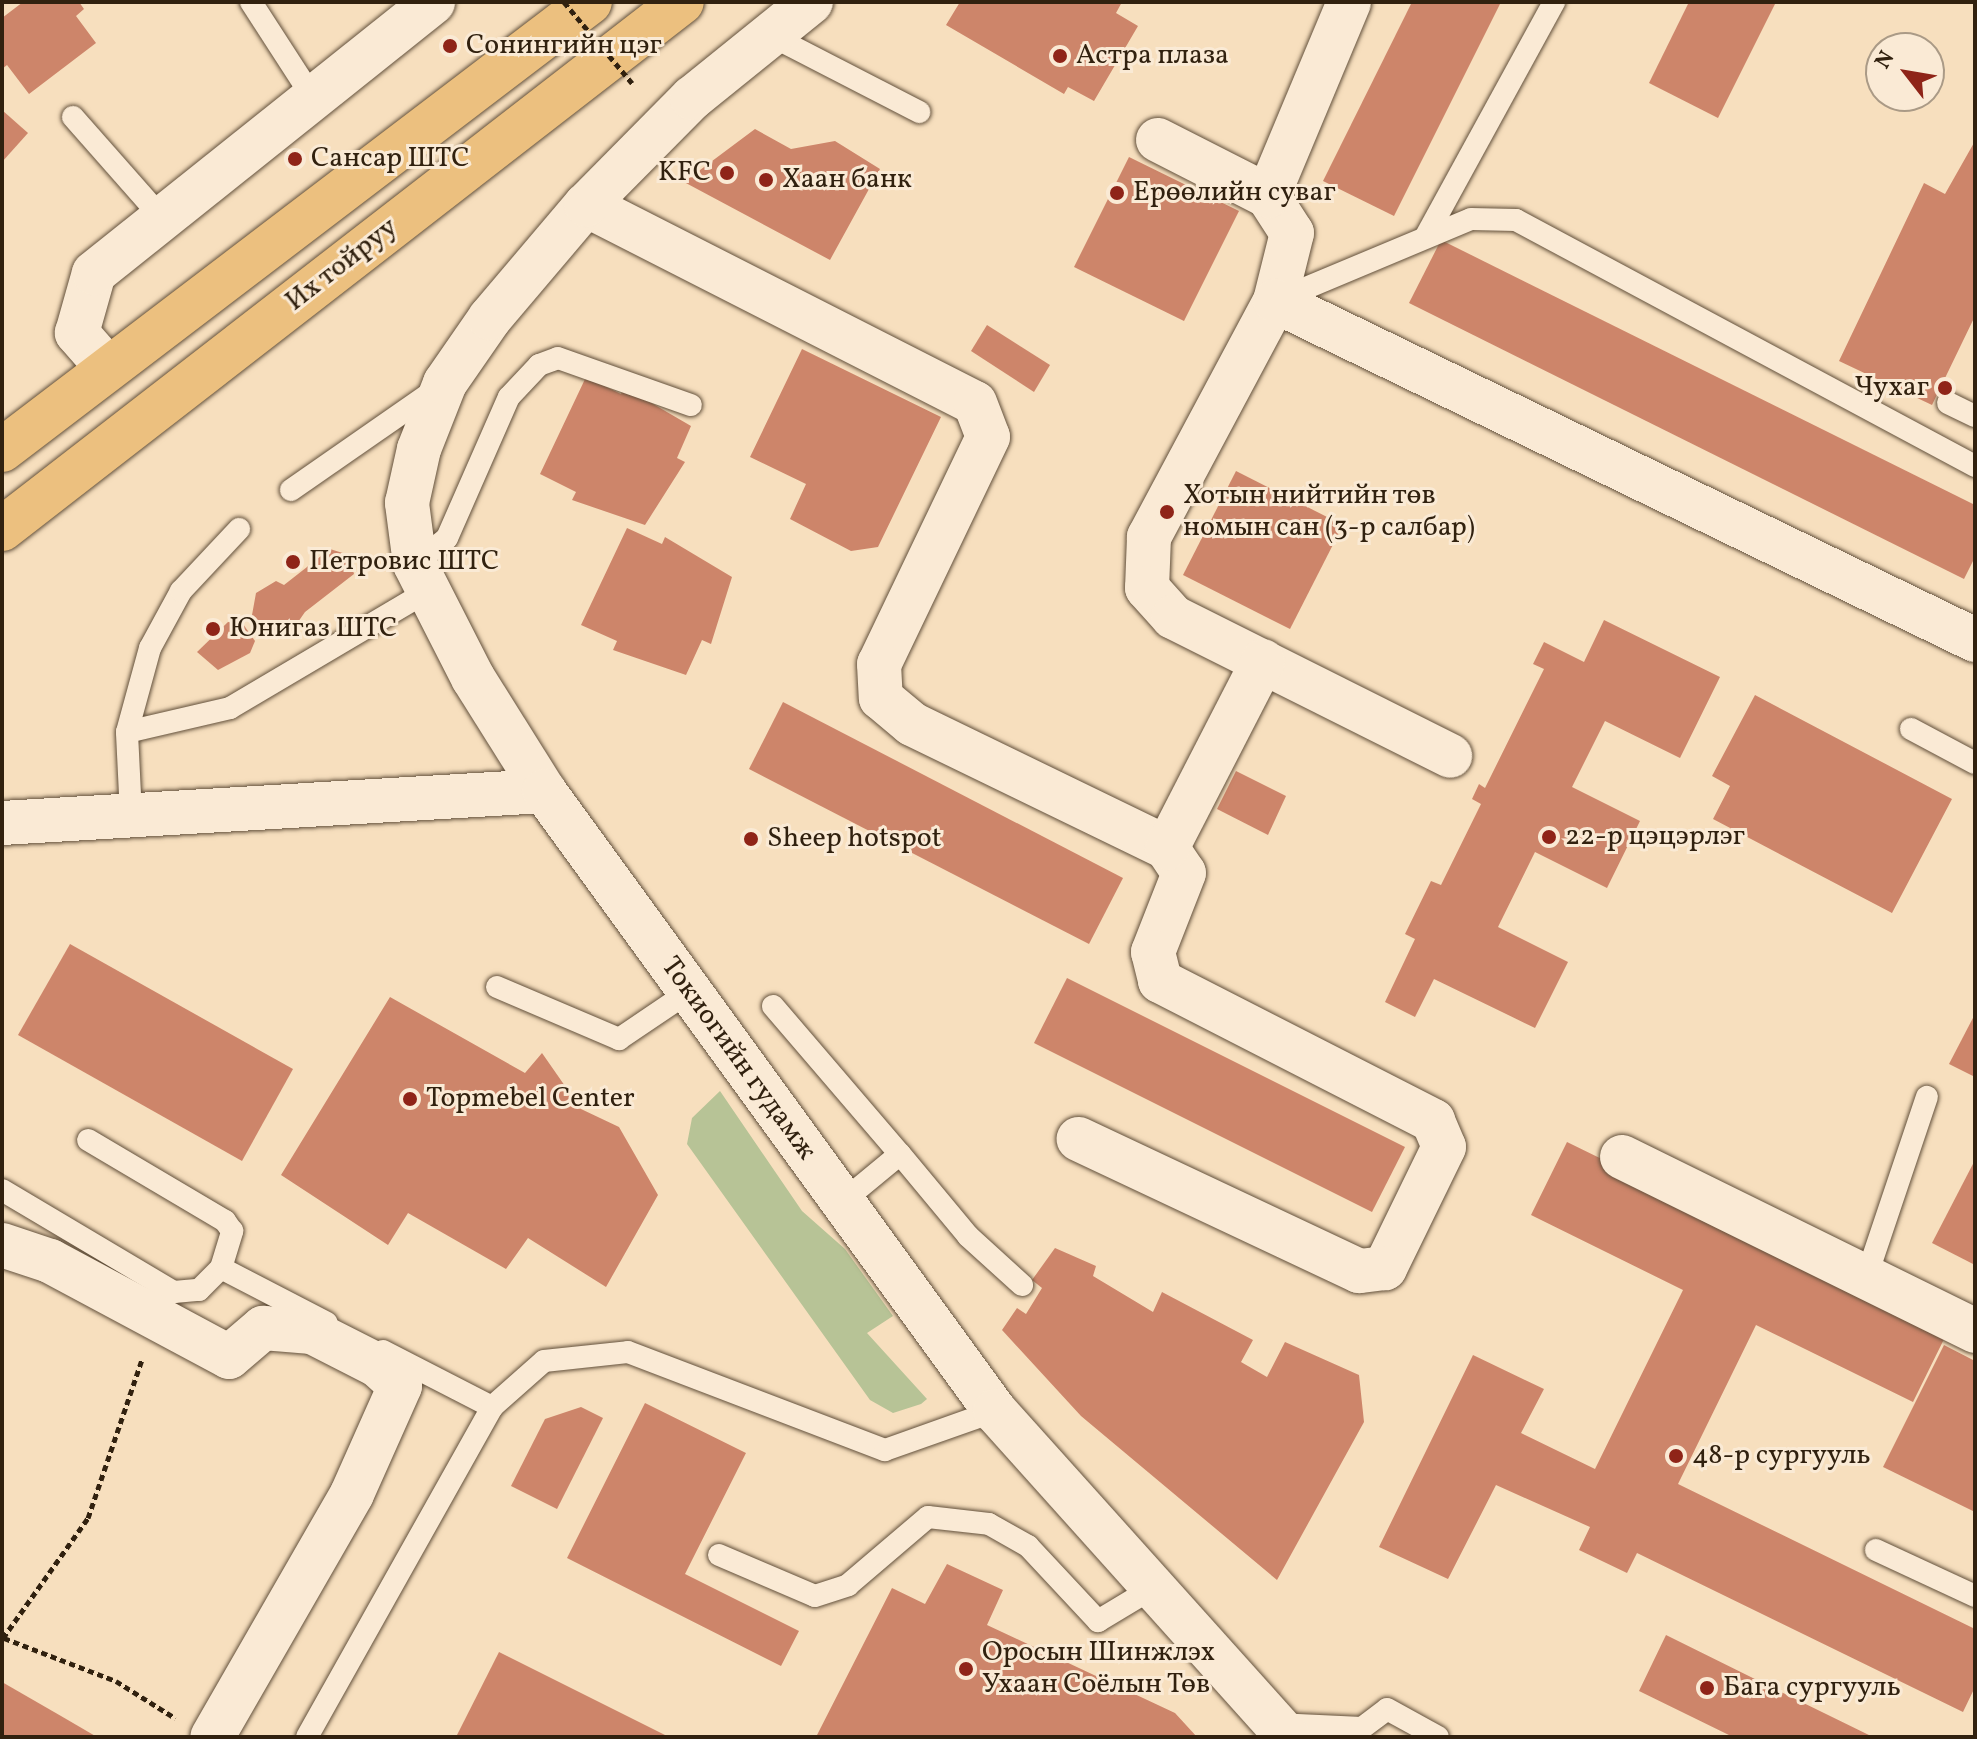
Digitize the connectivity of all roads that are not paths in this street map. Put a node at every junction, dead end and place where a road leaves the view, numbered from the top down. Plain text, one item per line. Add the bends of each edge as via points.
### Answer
1 (251, 2) edge
2 (433, 2) edge
3 (590, 2) edge
4 (682, 2) edge
5 (811, 2) edge
6 (1349, 2) edge
7 (1554, 2) edge
8 (770, 35) junction
9 (313, 98) junction
10 (919, 112) dead end
11 (73, 117) dead end
12 (1158, 140) dead end
13 (1268, 196) junction
14 (586, 205) junction
15 (162, 218) junction
16 (1426, 236) junction
17 (1275, 301) junction
18 (105, 365) junction
19 (445, 383) junction
20 (1948, 403) dead end
21 (691, 405) dead end
22 (1975, 416) edge
23 (2, 450) edge
24 (1975, 466) edge
25 (291, 490) dead end
26 (2, 529) edge
27 (239, 529) dead end
28 (420, 578) junction
29 (1975, 640) edge
30 (1263, 661) junction
31 (1911, 729) dead end
32 (127, 732) junction
33 (1450, 756) dead end
34 (1975, 763) edge
35 (544, 791) junction
36 (131, 815) junction
37 (2, 823) edge
38 (1167, 848) junction
39 (497, 987) dead end
40 (690, 991) junction
41 (773, 1006) dead end
42 (1927, 1097) dead end
43 (1078, 1139) dead end
44 (88, 1140) dead end
45 (900, 1154) junction
46 (1622, 1157) dead end
47 (2, 1190) edge
48 (842, 1202) junction
49 (2, 1245) edge
50 (221, 1268) junction
51 (1867, 1275) junction
52 (1022, 1285) dead end
53 (1975, 1331) edge
54 (492, 1407) junction
55 (995, 1411) junction
56 (1876, 1550) dead end
57 (719, 1555) dead end
58 (1153, 1588) junction
59 (1975, 1596) edge
60 (198, 1730) edge
61 (1281, 1730) edge
62 (307, 1737) edge
63 (1438, 1737) edge

1 - 9 lane
2 - 9 street
3 - 18 main road
4 - 26 main road, Их тойруу
5 - 8 street
6 - 13 street
7 - 16 lane
8 - 10 lane
8 - 14 street via 692,98
9 - 15 street
11 - 15 lane
12 - 13 street
13 - 17 street via 1292,233
14 - 19 street
14 - 38 street via 975,403 988,437 879,664 881,698 912,724
15 - 18 street via 94,273 77,333
16 - 17 lane
16 - 24 lane via 1471,219 1516,220
17 - 29 street via 1923,621
17 - 30 street via 1144,554 1147,588 1158,604
18 - 23 main road
19 - 25 lane
19 - 28 street via 407,503
20 - 22 lane
21 - 28 lane via 558,358 539,365 509,397 447,538
27 - 32 lane via 181,591 150,648
28 - 32 lane via 230,708
28 - 35 street, Токиогийн гудамж
30 - 33 street
30 - 38 street
31 - 34 lane
32 - 36 lane
35 - 36 street
35 - 40 street, Токиогийн гудамж
36 - 37 street
38 - 43 street via 1184,873 1153,952 1160,981 1433,1121 1444,1147 1385,1268 1359,1271
39 - 40 lane via 619,1039
40 - 48 street, Токиогийн гудамж
41 - 45 lane
42 - 51 lane
44 - 50 lane via 225,1221 232,1231
45 - 48 lane
45 - 52 lane via 968,1236
46 - 51 street
47 - 50 lane via 174,1292 199,1290
48 - 55 street, Токиогийн гудамж
49 - 60 street via 50,1261 229,1357 263,1328 312,1332 377,1365 400,1386 352,1494
50 - 54 lane
51 - 53 street
54 - 55 lane via 544,1361 601,1351 628,1352 885,1450
54 - 62 lane
55 - 58 street, Токиогийн гудамж
56 - 59 lane
57 - 58 lane via 815,1596 848,1585 928,1517 989,1524 1028,1546 1098,1621
58 - 61 street, Токиогийн гудамж
61 - 63 lane via 1362,1728 1387,1709

